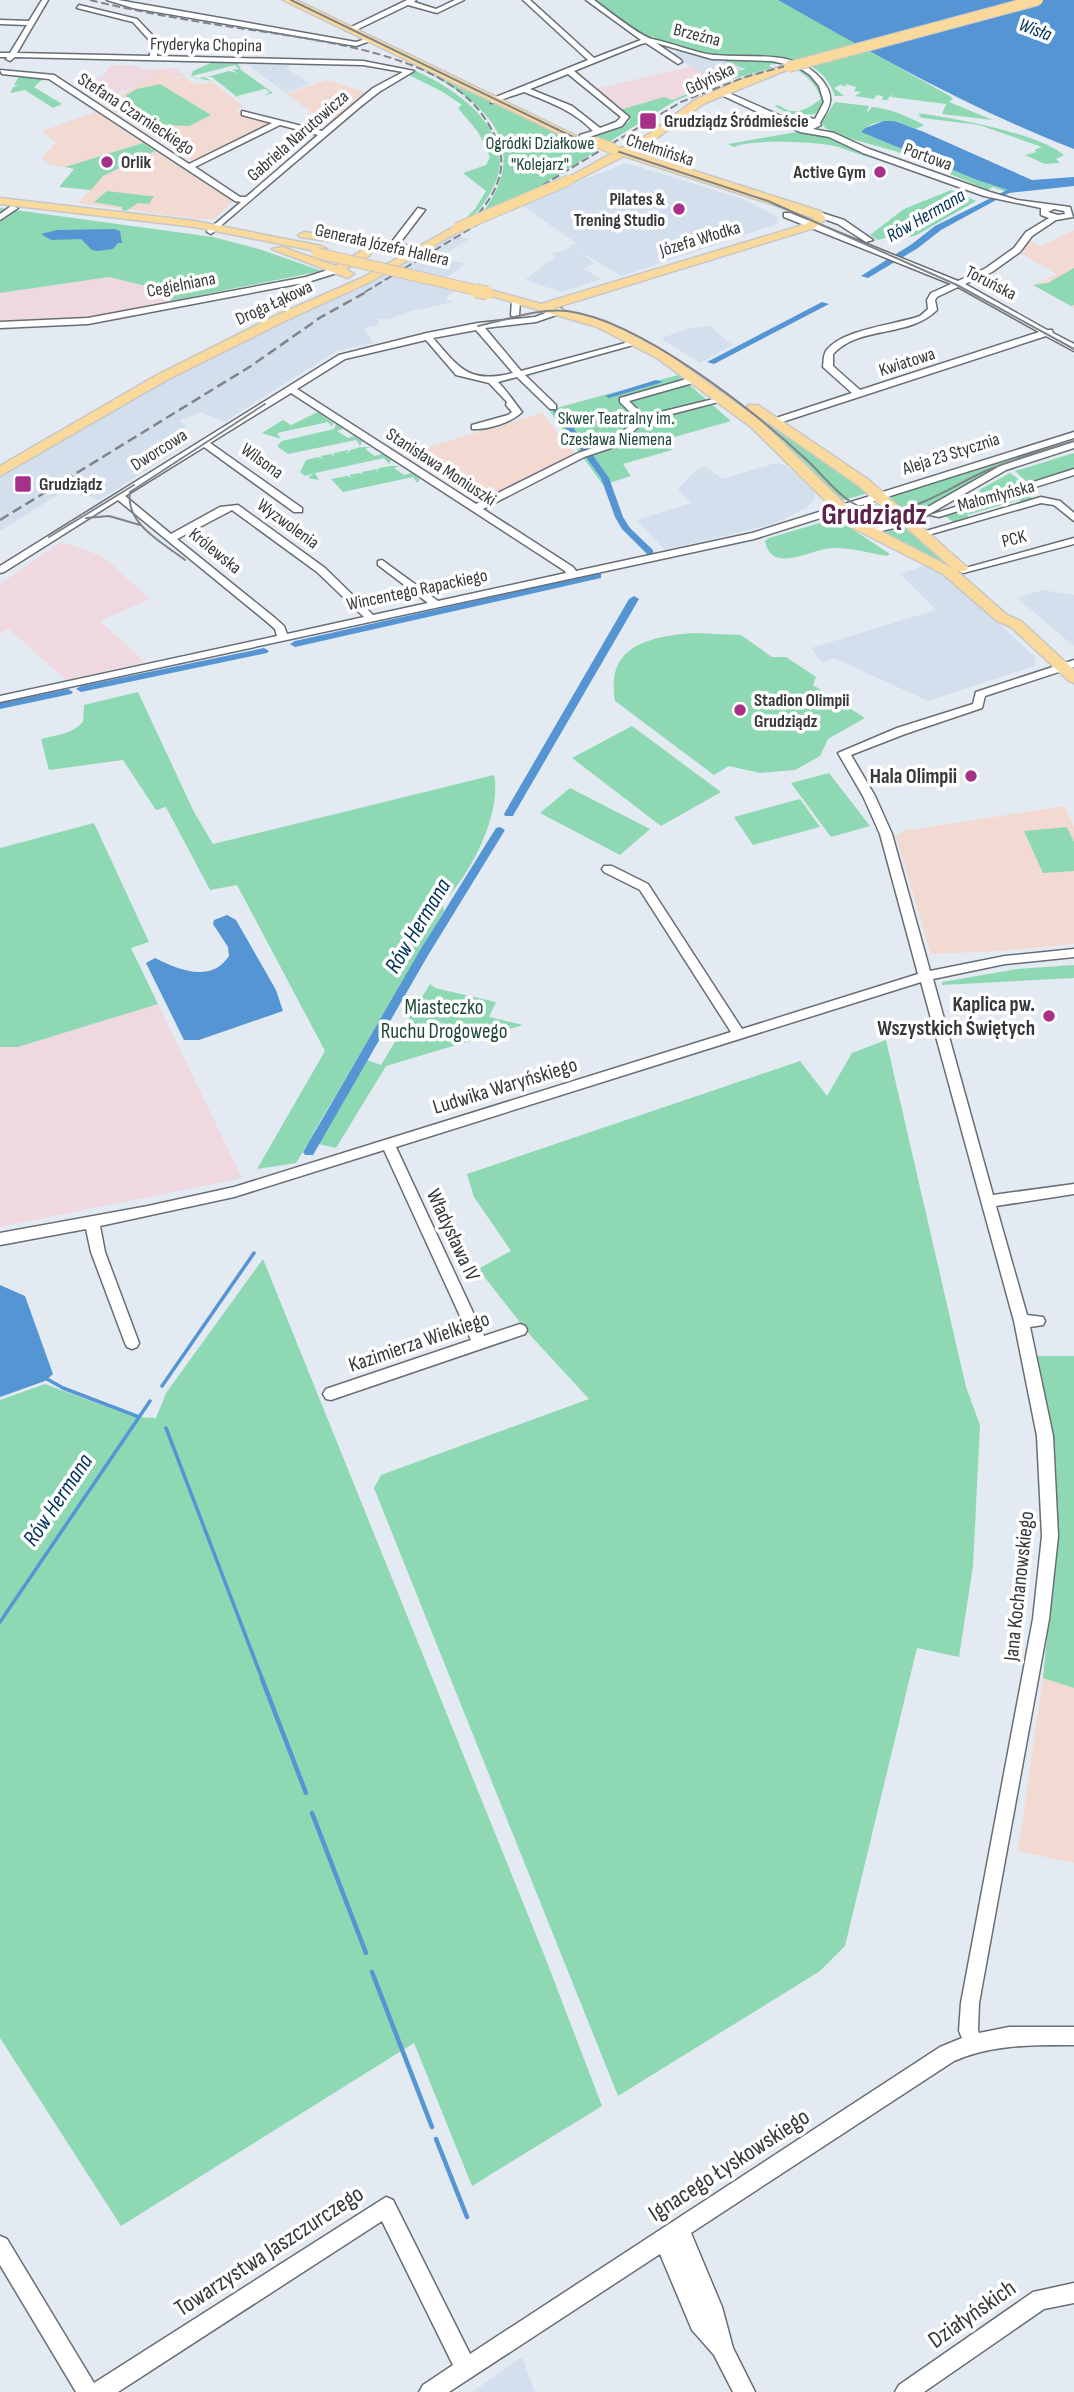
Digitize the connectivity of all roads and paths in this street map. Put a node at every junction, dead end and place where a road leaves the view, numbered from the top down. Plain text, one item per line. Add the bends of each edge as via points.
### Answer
1 (45, 0) edge
2 (110, 0) edge
3 (288, 0) edge
4 (297, 0) edge
5 (461, 0) edge
6 (526, 0) edge
7 (589, 0) edge
8 (1038, 0) edge
9 (410, 1) edge
10 (79, 7) dead end
11 (0, 22) edge
12 (32, 23) junction
13 (352, 29) junction
14 (369, 40) junction
15 (647, 40) junction
16 (0, 55) edge
17 (13, 55) junction
18 (153, 59) junction
19 (593, 61) junction
20 (678, 62) dead end
21 (410, 71) joint
22 (569, 71) junction
23 (1, 74) edge
24 (524, 89) junction
25 (723, 91) junction
26 (498, 99) junction
27 (245, 113) dead end
28 (821, 113) junction
29 (798, 120) junction
30 (279, 122) junction
31 (817, 124) junction
32 (807, 130) junction
33 (324, 134) junction
34 (831, 135) junction
35 (653, 136) junction
36 (591, 139) junction
37 (644, 148) junction
38 (621, 154) junction
39 (648, 160) junction
40 (189, 167) junction
41 (247, 200) junction
42 (0, 201) edge
43 (0, 206) edge
44 (13, 208) junction
45 (1046, 209) junction
46 (421, 210) dead end
47 (1066, 213) edge
48 (787, 215) junction
49 (811, 215) junction
50 (0, 218) edge
51 (1074, 223) edge
52 (214, 230) junction
53 (249, 239) junction
54 (280, 239) junction
55 (761, 239) junction
56 (393, 246) junction
57 (368, 248) junction
58 (412, 249) dead end
59 (319, 251) junction
60 (337, 270) junction
61 (650, 273) junction
62 (366, 281) junction
63 (958, 284) junction
64 (489, 291) junction
65 (591, 297) junction
66 (516, 300) junction
67 (563, 306) junction
68 (543, 307) junction
69 (599, 314) junction
70 (515, 315) junction
71 (0, 325) edge
72 (478, 327) junction
73 (1049, 332) junction
74 (427, 336) junction
75 (640, 342) junction
76 (1074, 348) edge
77 (520, 375) junction
78 (696, 379) junction
79 (492, 382) junction
80 (290, 388) junction
81 (859, 394) junction
82 (727, 396) junction
83 (553, 407) dead end
84 (642, 419) junction
85 (774, 422) junction
86 (475, 427) dead end
87 (1074, 435) edge
88 (204, 443) junction
89 (1074, 445) edge
90 (0, 472) edge
91 (1074, 472) edge
92 (880, 495) junction
93 (119, 496) junction
94 (476, 508) junction
95 (840, 509) junction
96 (298, 510) dead end
97 (927, 518) dead end
98 (1074, 519) edge
99 (908, 522) junction
100 (868, 531) junction
101 (921, 534) junction
102 (171, 538) junction
103 (1074, 541) edge
104 (382, 563) dead end
105 (0, 570) edge
106 (962, 570) junction
107 (572, 574) junction
108 (435, 604) junction
109 (370, 619) junction
110 (1016, 624) junction
111 (283, 638) junction
112 (1070, 669) edge
113 (0, 699) edge
114 (608, 869) dead end
115 (1074, 953) edge
116 (926, 976) junction
117 (739, 1034) junction
118 (388, 1144) junction
119 (1074, 1189) edge
120 (989, 1201) junction
121 (92, 1222) junction
122 (0, 1239) edge
123 (520, 1330) dead end
124 (132, 1343) dead end
125 (480, 1343) junction
126 (331, 1394) dead end
127 (1074, 2036) edge
128 (973, 2041) junction
129 (671, 2234) junction
130 (0, 2246) edge
131 (1074, 2293) edge
132 (466, 2369) junction
133 (88, 2392) edge
134 (99, 2392) edge
135 (430, 2392) edge
136 (744, 2392) edge
137 (906, 2392) edge

1 - 12 street
2 - 14 street via 356,44
3 - 13 main road, Chełmińska
4 - 13 main road, Chełmińska
5 - 9 street via 437,10
6 - 19 street
7 - 15 street
8 - 25 main road, Gdyńska, bridge via 789,67
9 - 13 street
10 - 18 street via 138,22 154,41
11 - 12 street
12 - 17 street
13 - 14 main road, Chełmińska
13 - 26 main road, Chełmińska
14 - 26 main road, Chełmińska
15 - 19 street, Brzeźna
15 - 20 street
15 - 28 street, Brzeźna via 711,57 799,65 813,73 826,91 827,105
16 - 17 street, Fryderyka Chopina
17 - 18 street, Fryderyka Chopina
17 - 23 street
18 - 21 street, Fryderyka Chopina via 363,63
19 - 22 street, Brzeźna
21 - 33 street, Gabriela Narutowicza via 376,90
22 - 24 street, Brzeźna
22 - 36 street via 625,117
23 - 40 street, Stefana Czarnieckiego via 51,77
24 - 26 street, Brzeźna
24 - 36 street via 587,120
25 - 29 street
25 - 35 main road, Gdyńska via 688,108
26 - 36 main road, Chełmińska
27 - 30 street
28 - 29 street
28 - 31 street, Brzeźna
29 - 31 street, Portowa
29 - 32 street, Portowa via 795,128
30 - 33 street
30 - 40 street
31 - 32 street
31 - 34 street, Portowa
32 - 34 street, Portowa
33 - 41 street, Gabriela Narutowicza
34 - 45 street, Portowa via 904,165
35 - 37 main road, Gdyńska
35 - 38 main road, Gdyńska
36 - 38 main road, Chełmińska, bridge
37 - 38 main road, Gdyńska
37 - 39 main road, Chełmińska via 642,154
38 - 39 main road, Chełmińska
38 - 48 main road, Chełmińska
38 - 62 main road, Droga Łąkowa, bridge via 476,218
39 - 49 main road, Chełmińska
40 - 41 street, Stefana Czarnieckiego
41 - 52 street, Gabriela Narutowicza
42 - 52 main road, Generała Józefa Hallera
43 - 44 main road, Generała Józefa Hallera
44 - 50 street
44 - 52 main road, Generała Józefa Hallera
45 - 47 street
45 - 47 street
46 - 56 street
47 - 51 street
47 - 63 street via 1023,239 1013,254
48 - 49 main road
48 - 49 street, Chełmińska
48 - 55 main road, Józefa Włodka via 785,227
49 - 55 main road, Józefa Włodka
49 - 63 street, Toruńska
52 - 53 main road, Generała Józefa Hallera
52 - 54 main road, Generała Józefa Hallera
53 - 59 main road, Generała Józefa Hallera
53 - 60 main road
54 - 57 main road via 302,234 359,242
54 - 59 main road, Generała Józefa Hallera
55 - 61 main road, Józefa Włodka
56 - 57 street
56 - 58 street
57 - 60 main road
59 - 64 main road, Generała Józefa Hallera, bridge
60 - 62 main road
60 - 71 street, Cegielniana via 88,321
61 - 65 main road, Józefa Włodka
61 - 67 main road, Józefa Włodka
62 - 90 main road, Droga Łąkowa via 161,378
63 - 73 street, Toruńska
63 - 81 street via 932,298 933,310 925,317 831,349 826,356 828,367
64 - 66 main road, Generała Józefa Hallera
64 - 67 main road, Generała Józefa Hallera
65 - 67 main road, Józefa Włodka
65 - 69 main road
66 - 68 main road, Generała Józefa Hallera
66 - 70 street
67 - 68 main road, Generała Józefa Hallera
67 - 69 main road, Generała Józefa Hallera
67 - 72 street via 536,319
67 - 75 main road, Generała Józefa Hallera
68 - 70 street
69 - 82 main road, Generała Józefa Hallera via 645,336
70 - 72 street
72 - 74 street, Dworcowa
72 - 77 street
73 - 76 street, Toruńska
73 - 81 street, Kwiatowa
74 - 79 street via 459,373
74 - 80 street, Dworcowa via 346,355
75 - 77 street
75 - 78 main road, Generała Józefa Hallera
77 - 79 street
77 - 83 street
78 - 82 main road, Generała Józefa Hallera
78 - 84 street via 623,400
79 - 86 street via 517,412
80 - 88 street, Dworcowa
80 - 94 street, Stanisława Moniuszki
81 - 85 street, Kwiatowa
82 - 84 street
82 - 85 main road
82 - 95 main road
84 - 94 street via 614,444
85 - 92 main road
87 - 92 street, Aleja 23 Stycznia
88 - 93 street, Dworcowa
88 - 96 street, Wilsona
89 - 99 street, Aleja 23 Stycznia via 1003,468
91 - 97 street
92 - 95 street, Aleja 23 Stycznia
92 - 99 main road
93 - 102 street, Królewska
93 - 105 street, Dworcowa
94 - 107 street, Stanisława Moniuszki
95 - 100 main road
95 - 107 street, Wincentego Rapackiego via 754,536
98 - 101 street, Małomłyńska via 1057,503 1041,500
99 - 100 street, Aleja 23 Stycznia
99 - 101 main road
100 - 110 main road via 948,571 1002,618
101 - 106 main road
102 - 109 street, Wyzwolenia via 234,508 321,570
102 - 111 street, Królewska via 280,628
103 - 106 street, PCK
104 - 108 street
106 - 110 main road via 1012,614
107 - 108 street, Wincentego Rapackiego
108 - 109 street, Wincentego Rapackiego
109 - 111 street, Wincentego Rapackiego
110 - 112 main road
111 - 113 street, Wincentego Rapackiego
112 - 116 street, Jana Kochanowskiego via 979,694 978,706 844,753 886,834
114 - 117 street via 644,887
115 - 116 street, Ludwika Waryńskiego via 1005,960
116 - 117 street, Ludwika Waryńskiego
116 - 120 street, Jana Kochanowskiego
117 - 118 street, Ludwika Waryńskiego
118 - 121 street, Ludwika Waryńskiego via 202,1200
118 - 125 street, Władysława IV
119 - 120 street
120 - 128 street, Jana Kochanowskiego via 1029,1321 1045,1436 1050,1536 1041,1619 971,2003 968,2031
121 - 122 street, Ludwika Waryńskiego
121 - 124 street via 98,1252
123 - 125 street, Kazimierza Wielkiego
125 - 126 street, Kazimierza Wielkiego
127 - 128 street, Ignacego Łyskowskiego
128 - 129 street, Ignacego Łyskowskiego
129 - 132 street, Ignacego Łyskowskiego
129 - 136 street via 699,2323 723,2351
130 - 133 street
131 - 137 street, Działyńskich via 1040,2299
132 - 134 street, Towarzystwa Jaszczurczego via 386,2207
132 - 135 street, Ignacego Łyskowskiego

